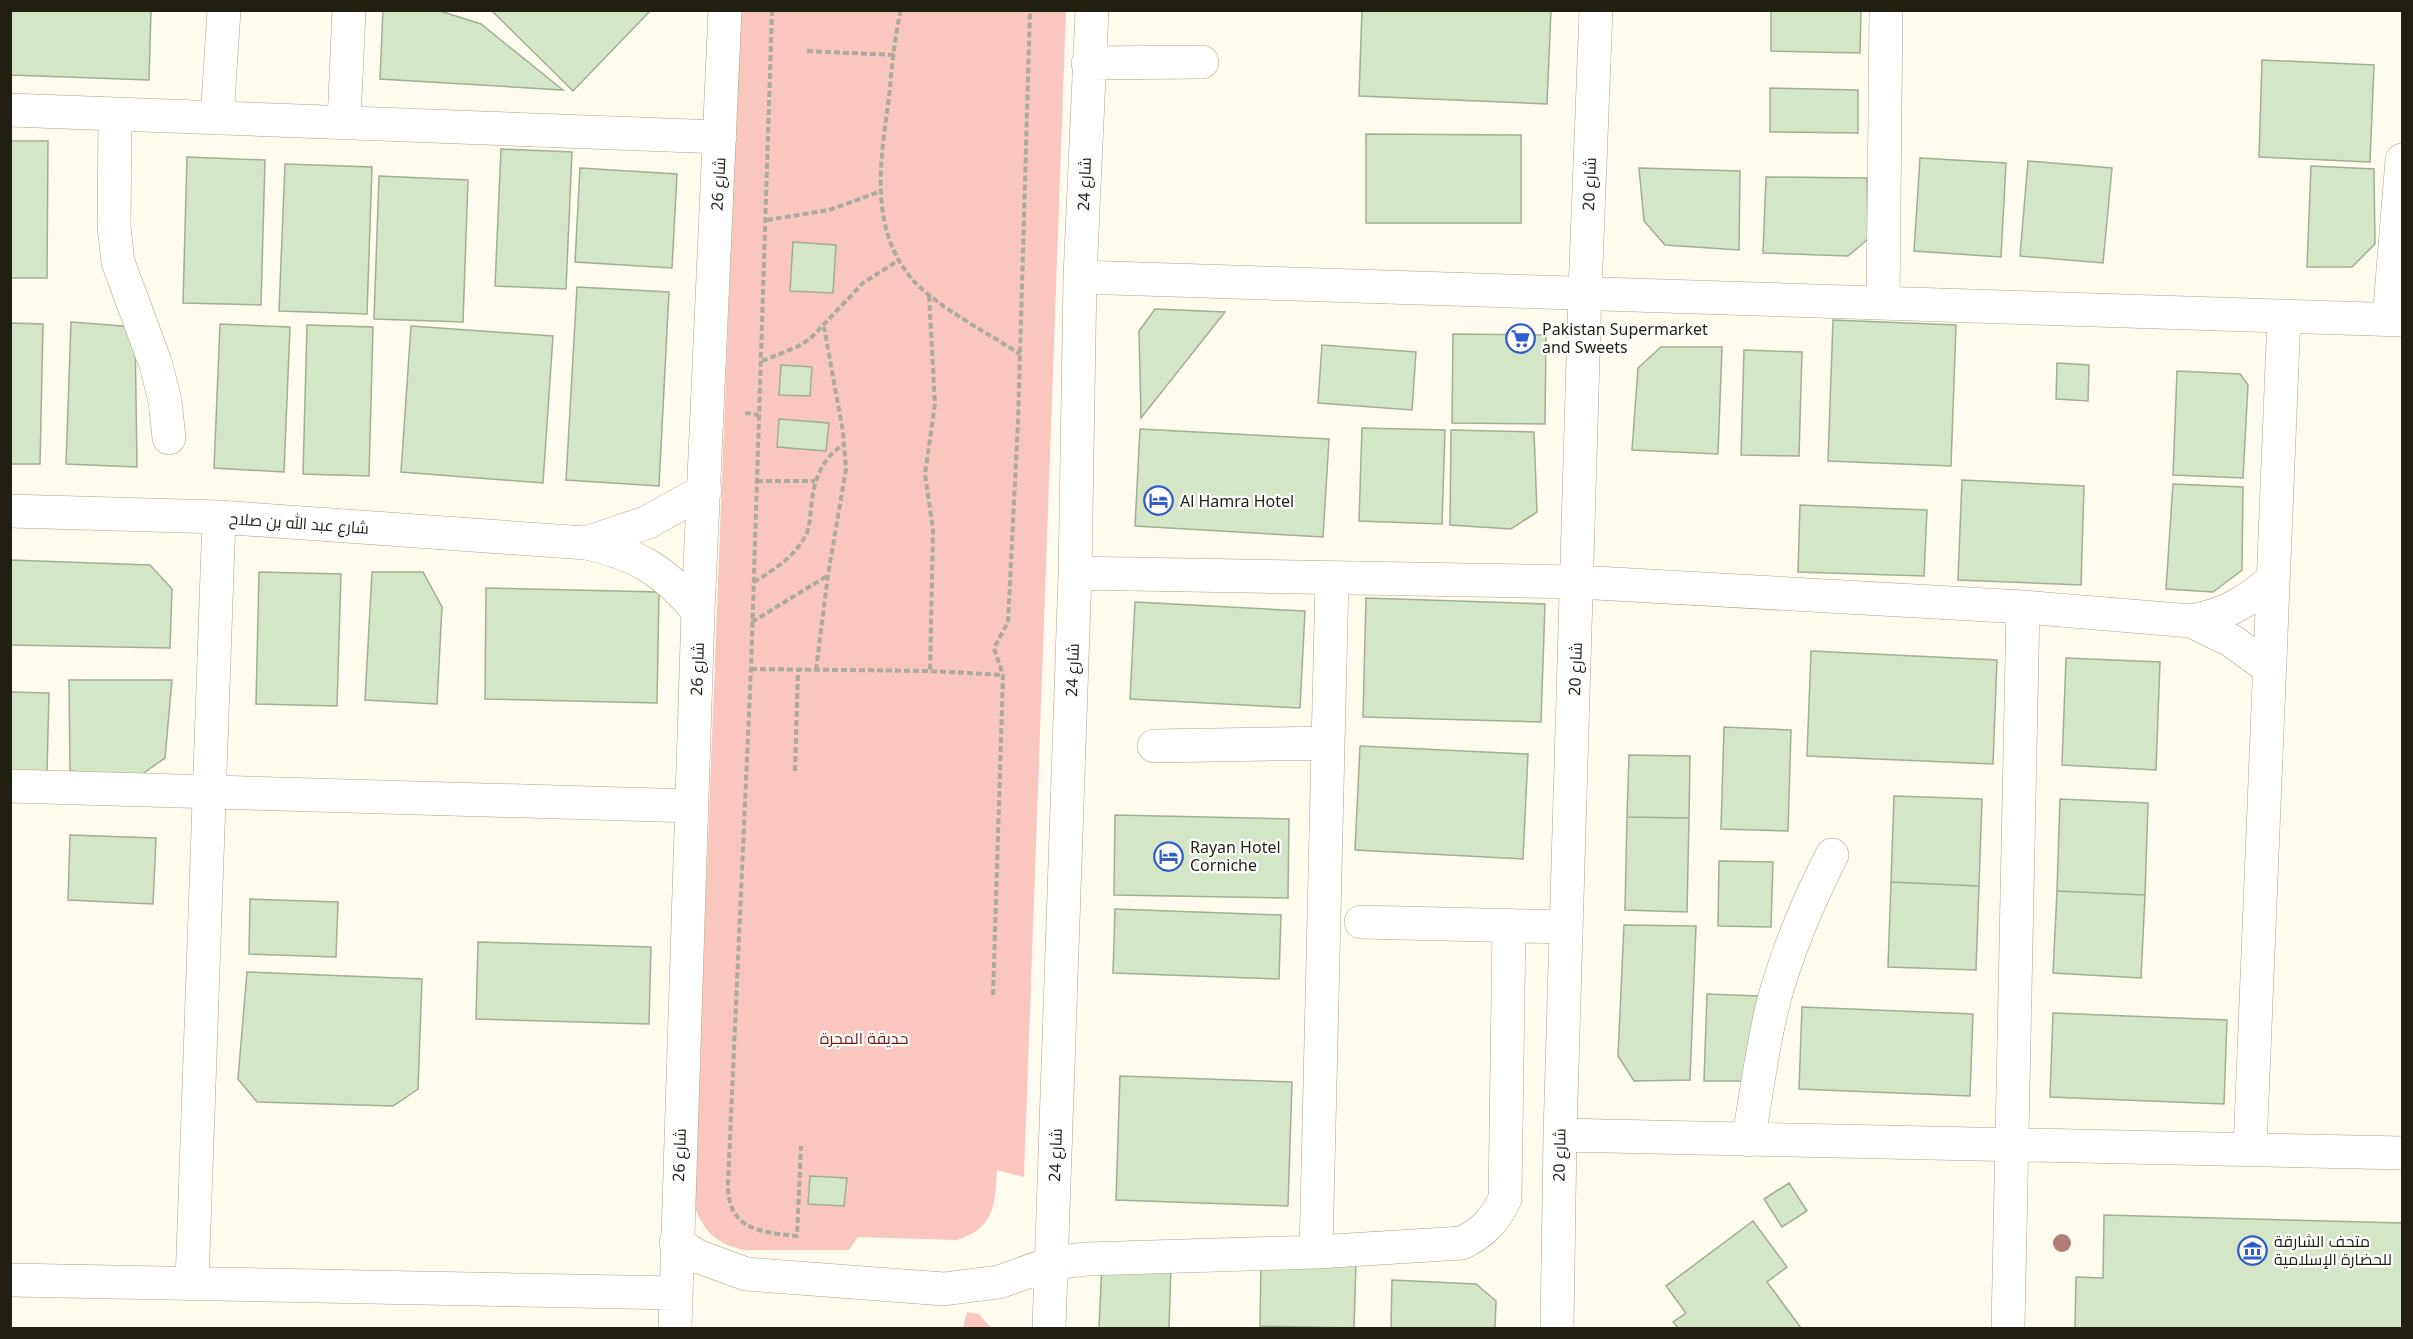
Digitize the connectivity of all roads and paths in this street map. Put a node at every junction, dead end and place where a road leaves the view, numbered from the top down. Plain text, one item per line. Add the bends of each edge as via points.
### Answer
1 (224, 10) edge
2 (349, 10) edge
3 (724, 10) edge
4 (771, 10) edge
5 (901, 10) edge
6 (1030, 10) edge
7 (1092, 10) edge
8 (1596, 10) edge
9 (1886, 10) edge
10 (807, 51) dead end
11 (894, 55) junction
12 (1202, 62) dead end
13 (1088, 63) junction
14 (10, 110) edge
15 (115, 114) junction
16 (217, 117) junction
17 (345, 123) junction
18 (720, 137) junction
19 (2403, 160) edge
20 (879, 192) junction
21 (767, 220) junction
22 (899, 260) junction
23 (1080, 277) junction
24 (1585, 291) junction
25 (928, 295) junction
26 (1884, 302) junction
27 (2284, 316) junction
28 (2396, 319) edge
29 (824, 327) junction
30 (1020, 354) junction
31 (762, 361) junction
32 (169, 438) dead end
33 (844, 444) junction
34 (757, 481) junction
35 (815, 481) junction
36 (705, 490) junction
37 (10, 511) edge
38 (219, 517) junction
39 (586, 543) junction
40 (1076, 573) junction
41 (828, 575) junction
42 (1332, 578) junction
43 (2273, 579) junction
44 (754, 582) junction
45 (1578, 582) junction
46 (2023, 607) junction
47 (698, 611) junction
48 (2191, 621) junction
49 (752, 622) junction
50 (2269, 668) junction
51 (751, 669) junction
52 (798, 670) junction
53 (816, 670) junction
54 (930, 671) junction
55 (1003, 675) junction
56 (1328, 743) junction
57 (1154, 746) dead end
58 (795, 771) dead end
59 (10, 786) edge
60 (210, 791) junction
61 (692, 806) junction
62 (1832, 855) dead end
63 (1361, 922) dead end
64 (1509, 925) junction
65 (1566, 927) junction
66 (993, 995) dead end
67 (1560, 1136) junction
68 (1748, 1140) junction
69 (2010, 1144) junction
70 (801, 1146) dead end
71 (2250, 1149) junction
72 (2403, 1153) edge
73 (676, 1242) junction
74 (1316, 1252) junction
75 (1052, 1263) junction
76 (10, 1280) edge
77 (192, 1283) junction
78 (675, 1293) junction
79 (675, 1329) edge
80 (1049, 1329) edge
81 (1557, 1329) edge
82 (2008, 1329) edge

1 - 16 street
2 - 17 street
3 - 18 street, شارع 26
4 - 21 path
5 - 11 path
6 - 30 path
7 - 13 street, شارع 24
8 - 24 street, شارع 20
9 - 26 street
10 - 11 path
11 - 20 path
12 - 13 street
13 - 23 street, شارع 24
14 - 15 street
15 - 16 street
15 - 32 street via 114,227 118,262 156,365
16 - 17 street
17 - 18 street
18 - 36 street, شارع 26
19 - 28 street
20 - 21 path via 829,210
20 - 22 path via 883,218
21 - 31 path
22 - 25 path
22 - 29 path via 863,283
23 - 24 street
23 - 40 street, شارع 24
24 - 26 street
24 - 45 street, شارع 20
25 - 30 path
25 - 54 path via 935,404 925,474 933,530
26 - 27 street
27 - 28 street
27 - 43 street
29 - 31 path via 797,348
29 - 33 path
30 - 55 path via 1008,622 994,648
31 - 34 path
33 - 35 path via 824,459
33 - 41 path via 846,470
34 - 35 path
34 - 44 path
35 - 44 path via 807,533 784,562
36 - 39 street, شارع عبد الله بن صلاح via 648,522
36 - 47 street, شارع 26
37 - 38 street, شارع عبد الله بن صلاح
38 - 39 street, شارع عبد الله بن صلاح
38 - 60 street
39 - 47 street, شارع عبد الله بن صلاح via 619,550 649,564 677,585
40 - 42 street
40 - 75 street, شارع 24
41 - 49 path
41 - 53 path
42 - 45 street
42 - 56 street
43 - 48 street via 2235,608
43 - 50 street
44 - 49 path
45 - 46 street
45 - 65 street, شارع 20
46 - 48 street
46 - 69 street
47 - 61 street, شارع 26
48 - 50 street via 2232,641
49 - 51 path
50 - 71 street
51 - 52 path
51 - 70 path via 728,1183 731,1208 747,1226 797,1236
52 - 53 path
52 - 58 path
53 - 54 path
54 - 55 path
55 - 66 path
56 - 57 street
56 - 74 street
59 - 60 street
60 - 61 street
60 - 77 street
61 - 73 street, شارع 26
62 - 68 street via 1798,927 1779,984
63 - 64 street
64 - 65 street
64 - 74 street via 1507,1178 1505,1199 1496,1218 1481,1234 1462,1243
65 - 67 street, شارع 20
67 - 68 street
67 - 81 street, شارع 20
68 - 69 street
69 - 71 street
69 - 82 street
71 - 72 street
73 - 75 street via 697,1256 746,1274 919,1288 972,1287 1027,1274
73 - 78 street, شارع 26
74 - 75 street via 1119,1257
75 - 80 street, شارع 24
76 - 77 street
77 - 78 street
78 - 79 street, شارع 26

